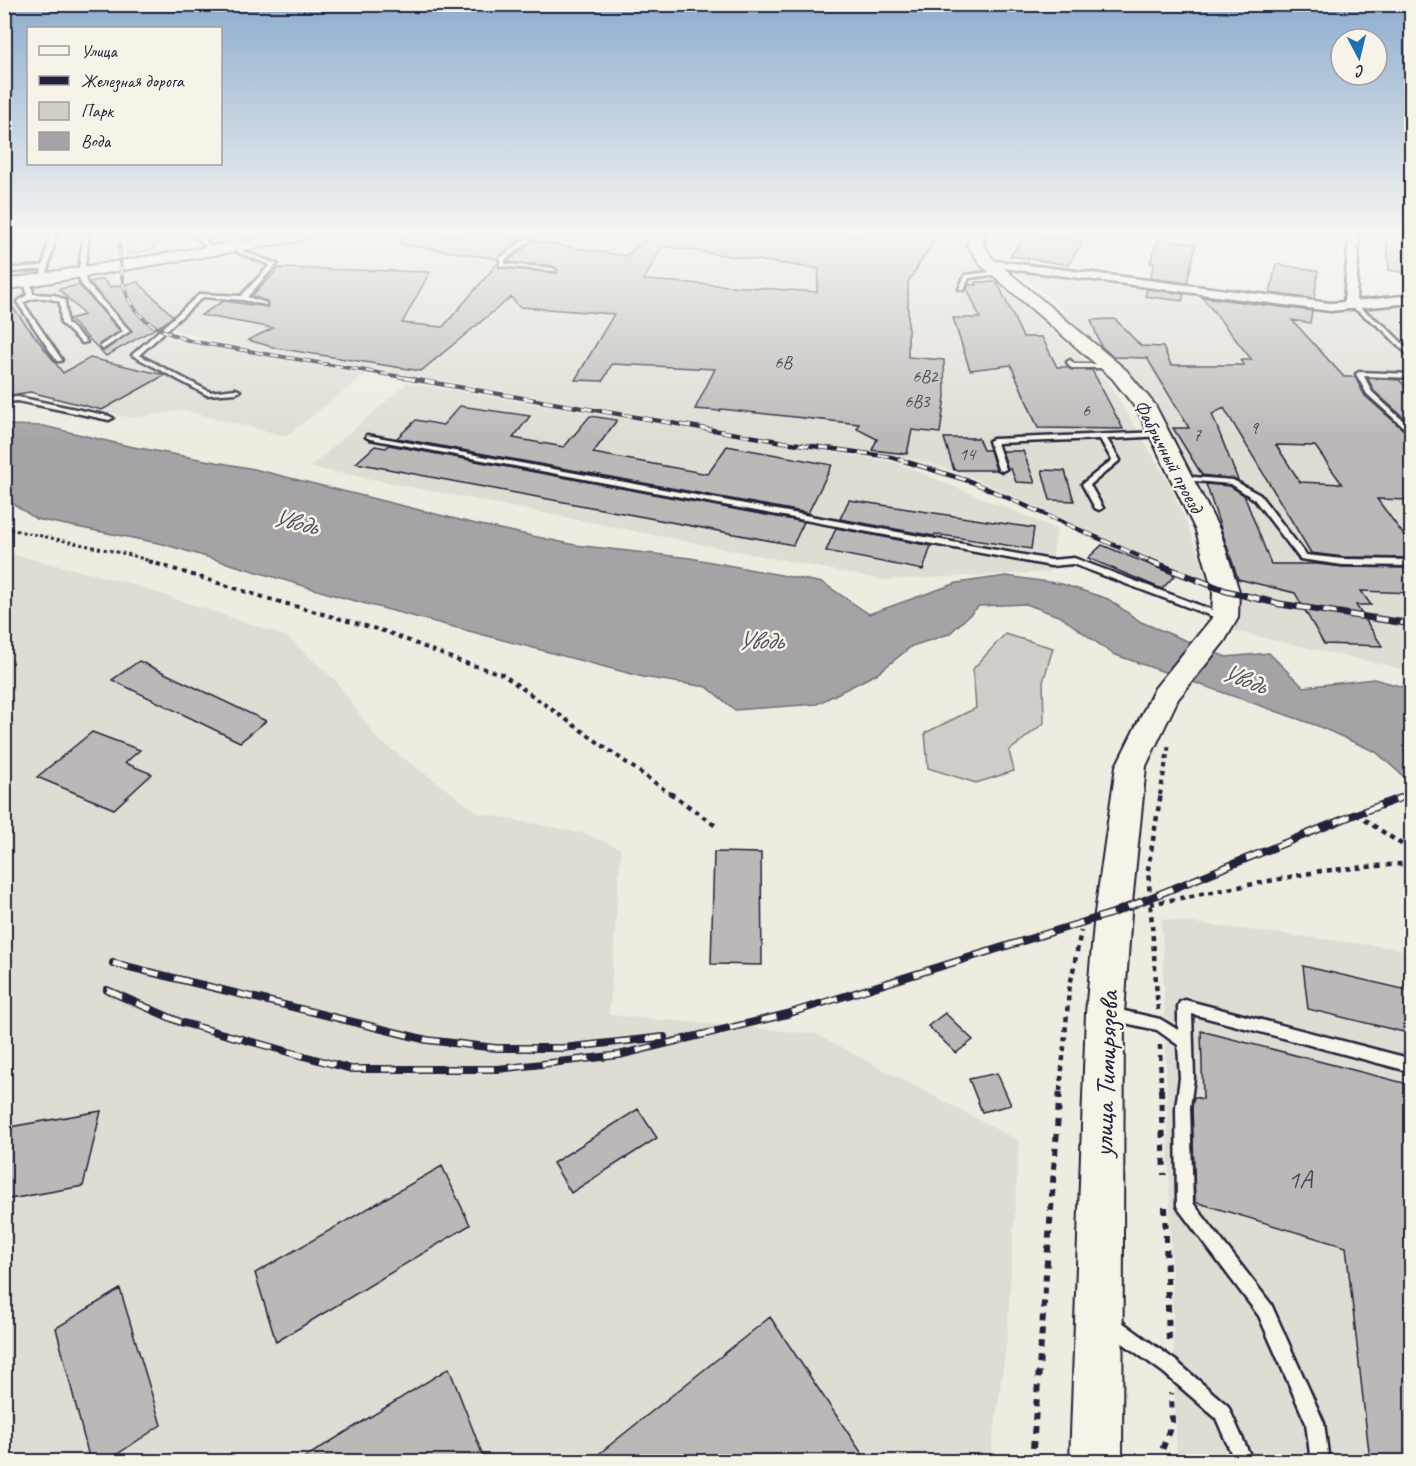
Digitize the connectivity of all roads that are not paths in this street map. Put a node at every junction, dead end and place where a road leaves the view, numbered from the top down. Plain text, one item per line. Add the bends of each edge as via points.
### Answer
1 (21, 303) edge
2 (63, 303) edge
3 (102, 303) edge
4 (194, 303) edge
5 (1035, 303) edge
6 (1299, 303) edge
7 (1348, 303) edge
8 (1350, 303) edge
9 (84, 342) dead end
10 (103, 347) dead end
11 (1412, 357) edge
12 (59, 360) dead end
13 (1070, 362) dead end
14 (1109, 366) junction
15 (1412, 376) edge
16 (236, 391) dead end
17 (4, 400) edge
18 (109, 418) dead end
19 (1412, 433) edge
20 (1161, 434) junction
21 (370, 437) dead end
22 (1102, 437) junction
23 (1002, 469) dead end
24 (1183, 478) junction
25 (1099, 508) dead end
26 (1412, 563) edge
27 (1220, 627) junction
28 (1105, 1013) junction
29 (1185, 1042) junction
30 (1412, 1066) edge
31 (1099, 1315) junction
32 (1096, 1461) edge
33 (1245, 1461) edge
34 (1320, 1461) edge

1 - 12 lane
2 - 9 lane via 64,323
3 - 10 lane via 128,331
4 - 16 lane via 135,355 209,394
5 - 14 main road, Фабричный проезд
6 - 7 street via 1330,307
8 - 11 lane via 1384,328
13 - 14 lane via 1072,366
14 - 20 main road, Фабричный проезд via 1141,400
15 - 19 lane via 1359,374 1369,393
17 - 18 lane via 18,399
20 - 22 lane
20 - 24 main road, Фабричный проезд
21 - 27 lane via 1052,563 1074,561
22 - 23 lane via 993,441
22 - 25 lane via 1116,460 1086,484
24 - 26 lane via 1233,482 1257,497 1303,557
24 - 27 main road, Фабричный проезд via 1223,575 1226,591
27 - 28 main road, улица Тимирязева via 1165,695 1131,766
28 - 29 lane via 1160,1025
28 - 31 main road, улица Тимирязева
29 - 30 lane via 1185,1006
29 - 34 lane via 1185,1206 1265,1310 1315,1423
31 - 32 main road, улица Тимирязева
31 - 33 lane via 1170,1367 1222,1412

